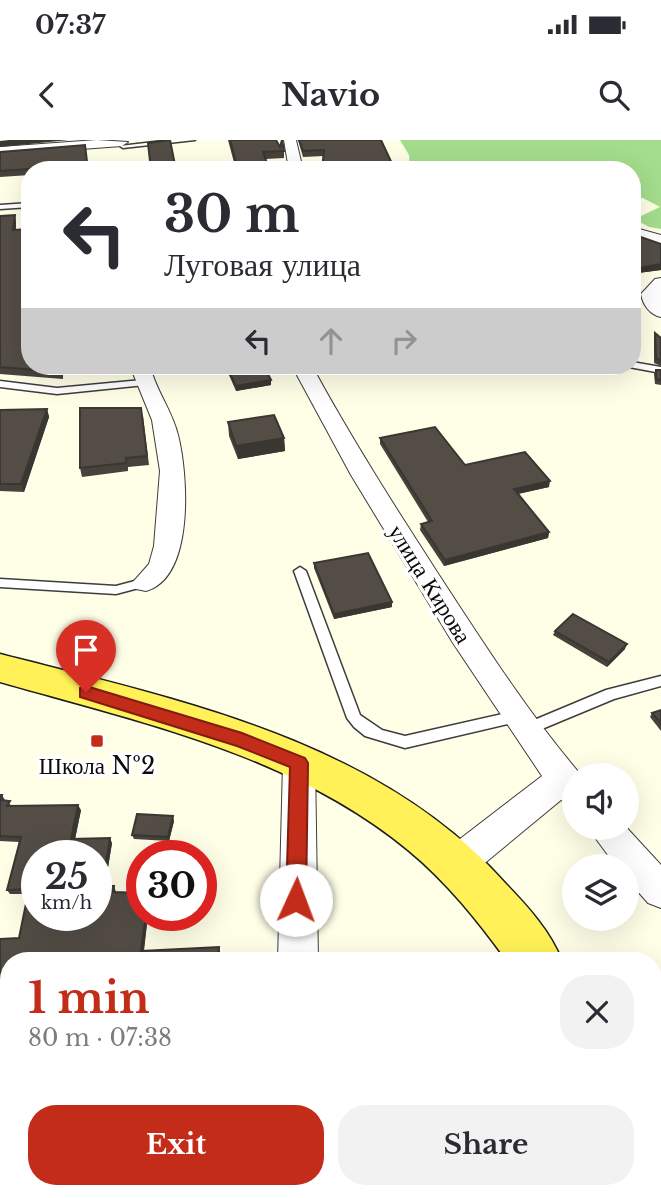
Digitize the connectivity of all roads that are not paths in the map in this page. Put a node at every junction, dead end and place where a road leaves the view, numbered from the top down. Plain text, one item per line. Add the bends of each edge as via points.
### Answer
1 (192, 140) edge
2 (290, 140) edge
3 (123, 146) edge
4 (0, 151) edge
5 (294, 161) edge
6 (21, 206) edge
7 (0, 207) edge
8 (641, 234) edge
9 (661, 240) edge
10 (661, 283) edge
11 (661, 312) edge
12 (641, 367) edge
13 (661, 370) edge
14 (141, 375) edge
15 (307, 375) edge
16 (0, 384) edge
17 (300, 571) dead end
18 (146, 582) joint
19 (0, 583) edge
20 (0, 668) edge
21 (661, 681) edge
22 (520, 724) junction
23 (299, 763) junction
24 (562, 776) edge
25 (562, 788) edge
26 (616, 840) edge
27 (439, 849) junction
28 (661, 891) edge
29 (298, 952) edge
30 (530, 952) edge

1 - 3 lane
2 - 5 street
3 - 4 street
6 - 7 lane
8 - 9 street
10 - 11 street via 650,294
12 - 13 lane
14 - 16 lane via 57,391
14 - 18 street via 163,419 171,462 163,561
15 - 22 street, улица Кирова via 395,527
17 - 22 lane via 360,725 389,740 405,742
18 - 19 lane via 116,590
20 - 23 main road via 190,723
21 - 22 lane
22 - 24 street, улица Кирова
23 - 27 main road via 365,796
23 - 29 street
25 - 27 street
26 - 28 street
27 - 30 main road via 484,892

